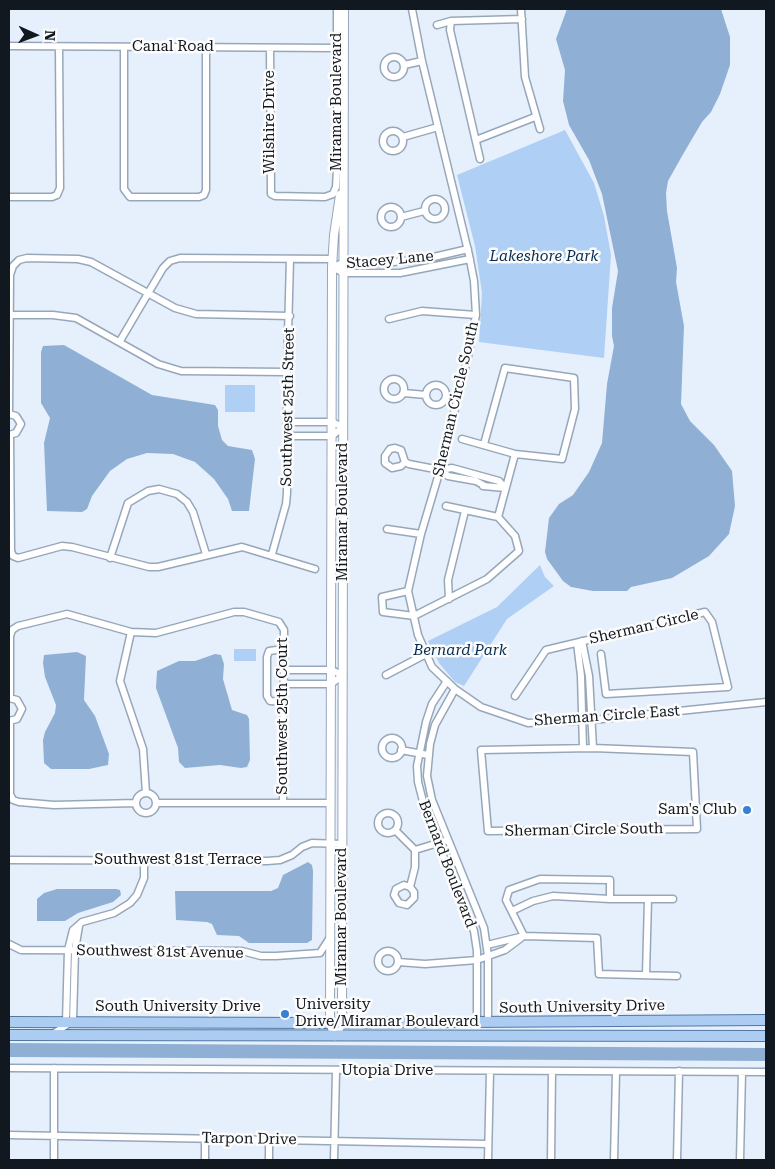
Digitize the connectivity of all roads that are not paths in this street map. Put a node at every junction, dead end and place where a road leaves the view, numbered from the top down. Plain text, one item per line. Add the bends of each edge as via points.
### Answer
1 (337, 9) edge
2 (344, 9) edge
3 (412, 9) edge
4 (521, 9) edge
5 (522, 20) junction
6 (450, 22) junction
7 (437, 25) dead end
8 (9, 46) edge
9 (59, 47) junction
10 (124, 47) junction
11 (206, 48) junction
12 (270, 48) junction
13 (337, 48) junction
14 (422, 61) junction
15 (404, 65) dead end
16 (536, 117) junction
17 (438, 127) junction
18 (540, 129) dead end
19 (403, 137) dead end
20 (476, 140) junction
21 (480, 159) dead end
22 (344, 174) junction
23 (332, 194) joint
24 (9, 197) edge
25 (457, 204) junction
26 (445, 207) junction
27 (424, 211) junction
28 (401, 216) dead end
29 (468, 250) junction
30 (290, 259) junction
31 (470, 259) junction
32 (332, 263) junction
33 (343, 263) junction
34 (344, 273) junction
35 (148, 293) junction
36 (10, 315) edge
37 (476, 315) junction
38 (290, 316) junction
39 (389, 319) dead end
40 (120, 341) junction
41 (286, 372) junction
42 (404, 393) dead end
43 (426, 395) junction
44 (445, 398) junction
45 (457, 400) junction
46 (9, 414) edge
47 (287, 422) junction
48 (332, 422) junction
49 (343, 427) junction
50 (9, 435) edge
51 (287, 436) junction
52 (332, 436) junction
53 (462, 439) dead end
54 (484, 444) junction
55 (515, 454) junction
56 (405, 462) dead end
57 (440, 470) junction
58 (475, 474) junction
59 (473, 482) junction
60 (505, 488) junction
61 (446, 506) dead end
62 (464, 511) junction
63 (498, 517) junction
64 (386, 529) dead end
65 (421, 534) junction
66 (206, 554) junction
67 (272, 554) junction
68 (110, 558) junction
69 (314, 569) dead end
70 (408, 591) junction
71 (449, 599) junction
72 (414, 616) junction
73 (131, 632) junction
74 (579, 642) junction
75 (284, 649) junction
76 (426, 654) junction
77 (601, 654) dead end
78 (588, 664) junction
79 (284, 670) junction
80 (331, 670) junction
81 (342, 675) junction
82 (386, 675) dead end
83 (447, 681) junction
84 (284, 684) junction
85 (331, 684) junction
86 (590, 686) junction
87 (582, 687) junction
88 (455, 689) junction
89 (516, 696) dead end
90 (9, 698) edge
91 (284, 702) junction
92 (766, 702) edge
93 (591, 703) junction
94 (583, 720) junction
95 (592, 720) junction
96 (9, 721) edge
97 (582, 748) junction
98 (593, 748) junction
99 (401, 750) dead end
100 (418, 753) junction
101 (428, 755) junction
102 (146, 792) junction
103 (136, 803) junction
104 (156, 803) junction
105 (283, 803) junction
106 (330, 803) junction
107 (395, 830) dead end
108 (448, 840) junction
109 (439, 843) junction
110 (330, 844) junction
111 (342, 844) junction
112 (415, 850) junction
113 (9, 860) edge
114 (144, 860) junction
115 (410, 887) dead end
116 (610, 899) junction
117 (648, 899) junction
118 (673, 900) dead end
119 (512, 911) junction
120 (330, 936) junction
121 (524, 936) junction
122 (10, 945) edge
123 (487, 945) junction
124 (71, 950) junction
125 (488, 956) junction
126 (477, 960) junction
127 (398, 962) dead end
128 (646, 975) junction
129 (677, 976) dead end
130 (766, 1020) edge
131 (9, 1022) edge
132 (70, 1022) junction
133 (96, 1022) junction
134 (330, 1023) junction
135 (342, 1023) junction
136 (483, 1023) junction
137 (766, 1026) edge
138 (9, 1035) edge
139 (50, 1035) junction
140 (79, 1035) junction
141 (335, 1036) junction
142 (730, 1036) junction
143 (766, 1036) edge
144 (9, 1068) edge
145 (54, 1068) junction
146 (336, 1071) junction
147 (552, 1071) junction
148 (490, 1072) junction
149 (616, 1072) junction
150 (679, 1072) junction
151 (742, 1072) junction
152 (766, 1072) edge
153 (9, 1135) edge
154 (54, 1135) junction
155 (205, 1139) junction
156 (269, 1139) junction
157 (334, 1141) junction
158 (488, 1144) junction
159 (54, 1160) edge
160 (205, 1160) edge
161 (269, 1160) edge
162 (334, 1160) edge
163 (488, 1160) edge
164 (551, 1160) edge
165 (614, 1160) edge
166 (677, 1160) edge
167 (740, 1160) edge

1 - 13 street, Miramar Boulevard
2 - 22 street, Miramar Boulevard
3 - 14 street, Sherman Circle South
4 - 5 street
5 - 6 street
5 - 16 street via 525,77
6 - 7 street
6 - 20 street
8 - 9 street, Canal Road
9 - 10 street, Canal Road
9 - 24 street via 60,188 52,197
10 - 11 street, Canal Road
10 - 11 street via 124,189 130,197 204,195
11 - 12 street, Canal Road
12 - 13 street, Canal Road
12 - 23 street, Wilshire Drive via 271,194 325,197
13 - 23 street, Miramar Boulevard via 337,169 336,187
14 - 15 street
14 - 17 street, Sherman Circle South
16 - 18 street
16 - 20 street
17 - 19 street
17 - 25 street, Sherman Circle South
20 - 21 street
22 - 32 street, Miramar Boulevard
22 - 33 street, Miramar Boulevard
25 - 26 street
25 - 29 street, Sherman Circle South
26 - 27 street via 439,200 432,199
26 - 27 street via 442,217 435,220 428,218
27 - 28 street
29 - 31 street, Sherman Circle South
29 - 33 street, Stacey Lane via 399,263
30 - 32 street
30 - 35 street via 180,258 163,268
30 - 38 street, Southwest 25th Street
31 - 34 street, Stacey Lane via 400,273
31 - 37 street, Sherman Circle South
32 - 33 street, Stacey Lane
32 - 34 street, Stacey Lane
32 - 48 street, Miramar Boulevard
33 - 34 street, Miramar Boulevard
34 - 49 street, Miramar Boulevard
35 - 36 street via 91,262 26,258 19,260 10,274
35 - 38 street via 175,308 196,314
35 - 40 street
36 - 40 street via 76,318
36 - 46 street
37 - 39 street via 422,311
37 - 45 street, Sherman Circle South
38 - 41 street, Southwest 25th Street
40 - 41 street via 158,364 181,371
41 - 47 street, Southwest 25th Street
42 - 43 street
43 - 44 street via 435,405
43 - 44 street via 429,387 438,385 444,388
44 - 45 street
45 - 57 street, Sherman Circle South
46 - 50 street via 18,418 20,424 16,433
47 - 48 street
47 - 51 street, Southwest 25th Street
48 - 49 street
48 - 52 street, Miramar Boulevard
49 - 52 street
49 - 81 street, Miramar Boulevard
50 - 68 street via 13,556 18,558 62,546
51 - 52 street
51 - 67 street, Southwest 25th Street via 286,504
52 - 80 street, Miramar Boulevard
53 - 54 street
54 - 55 street
54 - 55 street via 505,368 574,378 575,409 562,459
55 - 60 street
56 - 57 street
57 - 58 street via 452,468
57 - 59 street via 448,476
57 - 65 street, Sherman Circle South
58 - 59 street
58 - 60 street via 499,481
59 - 60 street
60 - 63 street
61 - 62 street
62 - 63 street
62 - 71 street via 448,580
63 - 71 street via 515,536 519,551 487,579
64 - 65 street
65 - 70 street, Sherman Circle South
66 - 67 street via 235,547
66 - 68 street via 158,568
66 - 68 street via 194,512 187,502 177,494 159,489 148,491 128,503
67 - 69 street
70 - 72 street, Sherman Circle South
70 - 72 street via 382,596 383,612
71 - 72 street
72 - 76 street, Sherman Circle South
73 - 75 street, Southwest 25th Court via 156,633 244,612 279,622 284,630
73 - 90 street via 67,614 18,626 12,630
73 - 102 street via 120,681 143,749
74 - 77 street, Sherman Circle via 705,612 712,622 728,687 606,694
74 - 78 street
74 - 87 street
74 - 89 street, Sherman Circle via 546,650
75 - 79 street, Southwest 25th Court
75 - 91 street via 269,651 267,656 267,696 270,701
76 - 82 street
76 - 83 street, Sherman Circle South via 432,667
78 - 86 street
78 - 93 street via 593,675 595,696
79 - 80 street
79 - 84 street, Southwest 25th Court
80 - 81 street
80 - 85 street, Miramar Boulevard
81 - 85 street
81 - 111 street, Miramar Boulevard
83 - 88 street, Sherman Circle South
83 - 100 street, Bernard Boulevard via 432,704
84 - 85 street
84 - 91 street, Southwest 25th Court
85 - 106 street, Miramar Boulevard
86 - 87 street
86 - 93 street
87 - 94 street
88 - 94 street, Sherman Circle East via 481,707 528,723
88 - 101 street, Bernard Boulevard via 435,725
90 - 96 street via 17,700 22,710 20,717
91 - 105 street, Southwest 25th Court
92 - 95 street, Sherman Circle East
93 - 95 street
94 - 95 street, Sherman Circle East
94 - 97 street
95 - 98 street
96 - 103 street via 10,794 13,800 54,805
97 - 98 street, Sherman Circle South
97 - 98 street, Sherman Circle South via 481,750 488,831 697,829 693,752
99 - 100 street
100 - 101 street
100 - 109 street, Bernard Boulevard via 416,766 420,796
101 - 108 street, Bernard Boulevard via 432,800
102 - 103 street via 137,797
102 - 104 street via 154,797
103 - 104 street via 138,810 147,813
104 - 105 street
105 - 106 street
106 - 110 street, Miramar Boulevard
107 - 112 street
108 - 109 street
108 - 123 street, Bernard Boulevard via 478,910
109 - 112 street
109 - 126 street, Bernard Boulevard via 474,931
110 - 111 street, Southwest 81st Terrace
110 - 114 street, Southwest 81st Terrace via 312,843 280,860
110 - 120 street, Miramar Boulevard
111 - 135 street, Miramar Boulevard
112 - 115 street
113 - 114 street, Southwest 81st Terrace
114 - 124 street via 144,878 137,895 114,913 91,919 73,930
116 - 117 street
116 - 119 street via 553,896
116 - 119 street via 610,880 540,879 509,890 506,900
117 - 118 street
117 - 128 street
119 - 121 street
120 - 124 street, Southwest 81st Avenue via 320,953 310,955
120 - 134 street, Miramar Boulevard
121 - 123 street
121 - 125 street via 505,950
121 - 128 street via 597,938 599,974
122 - 124 street, Southwest 81st Avenue via 21,950
123 - 125 street, Bernard Boulevard
124 - 132 street
125 - 126 street
125 - 136 street, Bernard Boulevard
126 - 127 street via 425,964
126 - 136 street, Bernard Boulevard
128 - 129 street
130 - 136 main road, South University Drive
131 - 132 main road, South University Drive
132 - 133 main road, South University Drive
132 - 139 street
133 - 134 main road, South University Drive
133 - 140 main road
134 - 135 main road, South University Drive
134 - 141 street, Miramar Boulevard
135 - 136 main road, South University Drive
135 - 141 street, Miramar Boulevard
137 - 142 main road via 736,1028
138 - 139 main road, South University Drive
139 - 140 main road, South University Drive
140 - 141 main road, South University Drive
141 - 142 main road, South University Drive
142 - 143 main road, South University Drive
144 - 145 street, Utopia Drive
145 - 146 street, Utopia Drive
145 - 154 street
146 - 148 street, Utopia Drive
146 - 157 street
147 - 148 street, Utopia Drive
147 - 149 street, Utopia Drive
147 - 164 street
148 - 158 street
149 - 150 street, Utopia Drive
149 - 165 street
150 - 151 street, Utopia Drive
150 - 166 street
151 - 152 street, Utopia Drive
151 - 167 street
153 - 154 street, Tarpon Drive
154 - 155 street, Tarpon Drive
154 - 159 street
155 - 156 street, Tarpon Drive
155 - 160 street
156 - 157 street, Tarpon Drive
156 - 161 street
157 - 158 street, Tarpon Drive
157 - 162 street
158 - 163 street

